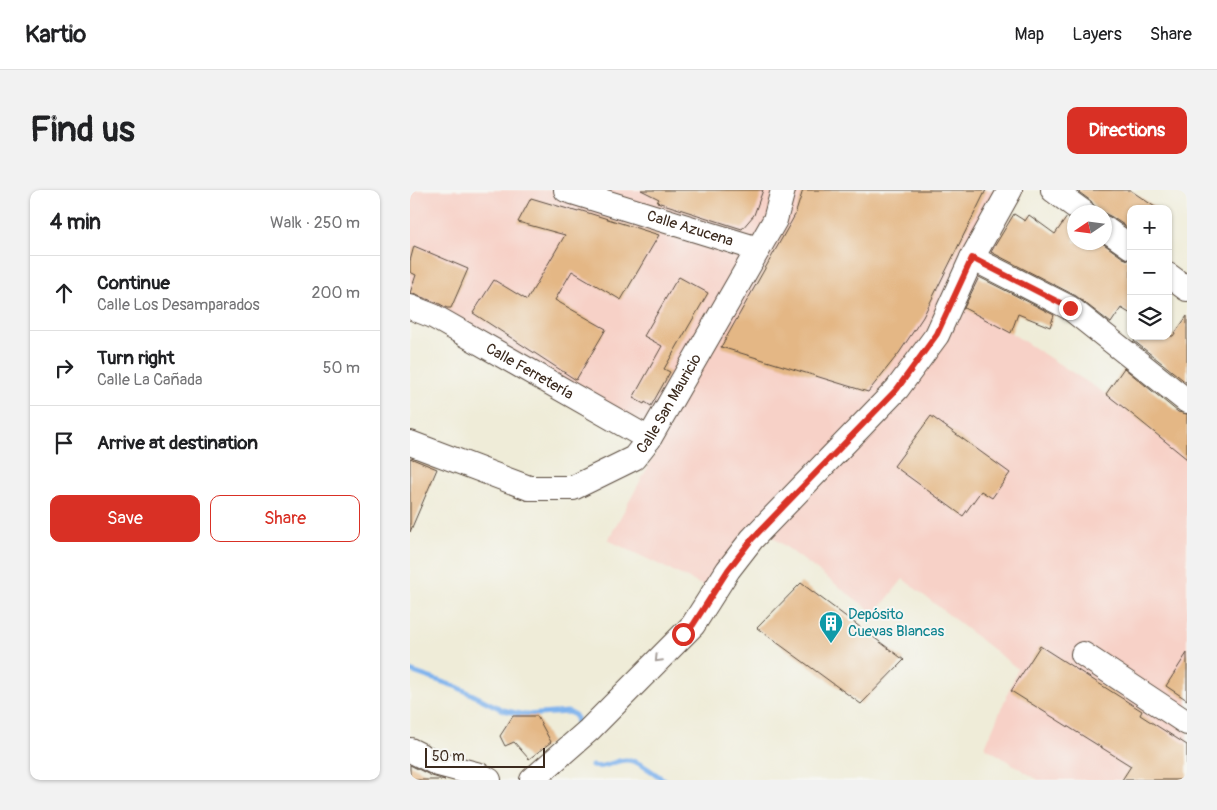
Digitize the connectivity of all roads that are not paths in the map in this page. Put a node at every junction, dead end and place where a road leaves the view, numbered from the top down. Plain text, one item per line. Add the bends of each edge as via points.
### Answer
1 (566, 190) edge
2 (783, 190) edge
3 (1010, 190) edge
4 (1053, 190) edge
5 (1073, 205) edge
6 (1112, 234) edge
7 (1127, 245) edge
8 (758, 249) junction
9 (972, 258) junction
10 (1172, 278) edge
11 (1187, 289) edge
12 (410, 307) edge
13 (1187, 401) edge
14 (648, 440) junction
15 (410, 443) edge
16 (1083, 654) dead end
17 (1187, 723) edge
18 (410, 750) edge
19 (534, 779) edge
20 (488, 780) edge

1 - 8 street, Calle Azucena
2 - 8 street, Calle San Mauricio via 775,220
3 - 9 street
4 - 5 street
6 - 7 street
8 - 14 street, Calle San Mauricio
9 - 13 street via 1070,308
9 -> 19 street via 937,334 897,389 752,539 693,625 589,730
10 - 11 street
12 - 14 street, Calle Ferretería via 433,316
14 - 15 street, Calle San Mauricio via 634,458 573,488 529,488
16 - 17 street
18 - 20 street via 438,764

